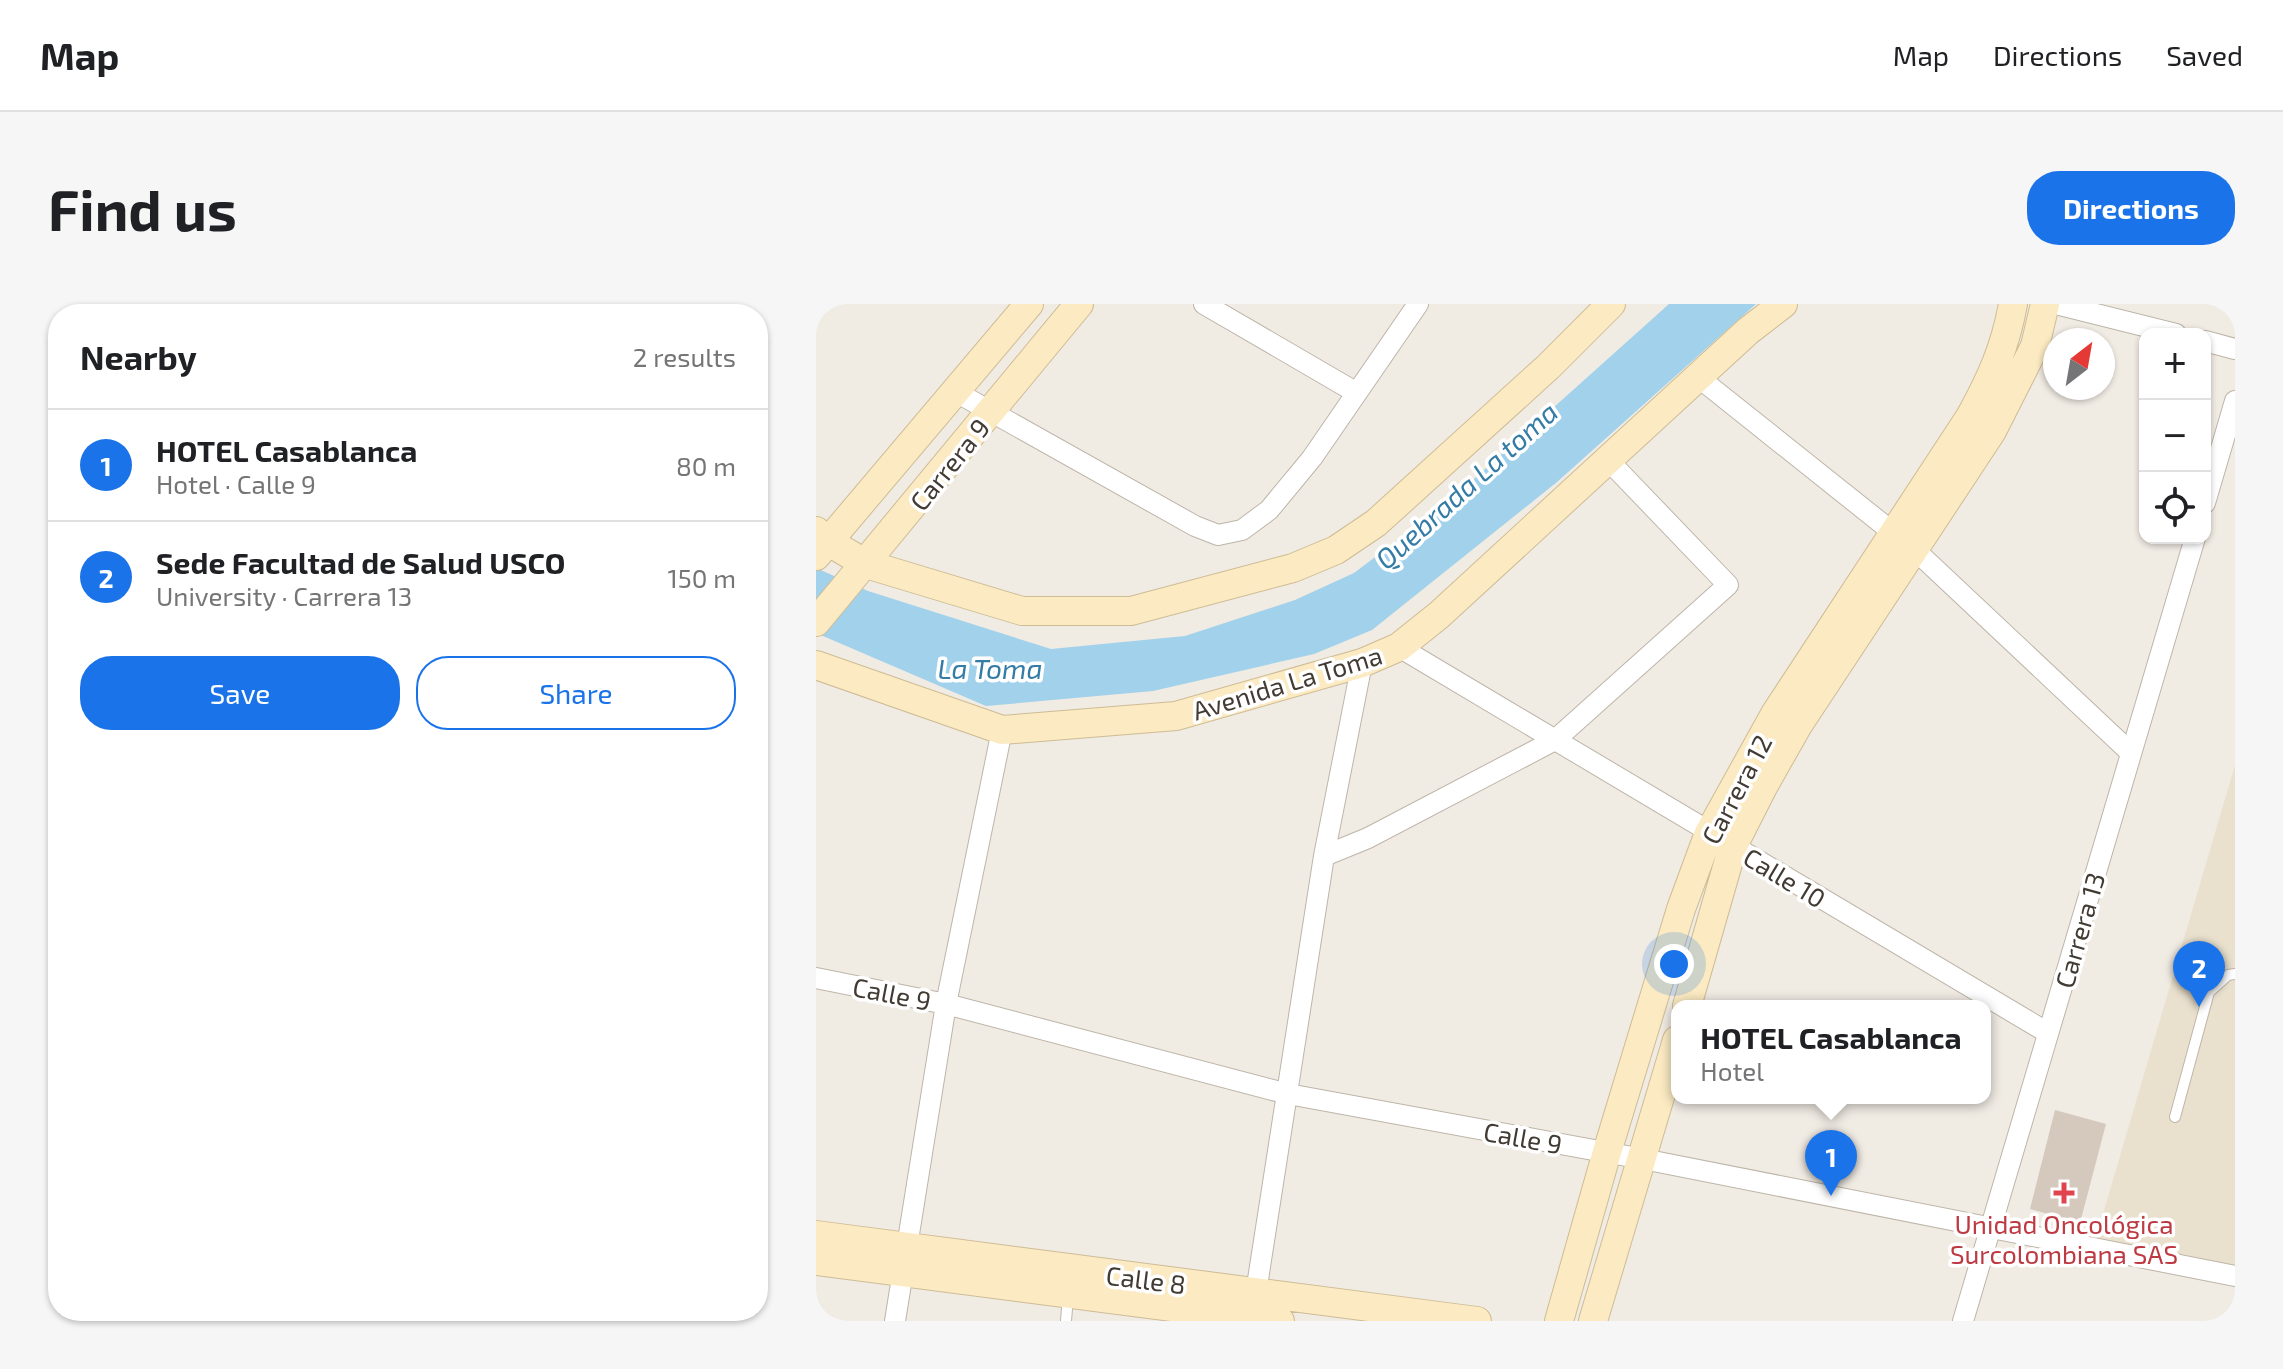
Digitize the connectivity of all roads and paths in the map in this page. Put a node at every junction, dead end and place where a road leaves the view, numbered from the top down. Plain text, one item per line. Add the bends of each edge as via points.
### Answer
1 (1029, 304) edge
2 (1079, 304) edge
3 (1204, 304) edge
4 (1418, 304) edge
5 (1611, 304) edge
6 (1783, 304) edge
7 (2013, 304) edge
8 (2045, 304) edge
9 (2056, 304) edge
10 (2152, 328) edge
11 (2211, 343) edge
12 (2235, 349) edge
13 (1698, 377) junction
14 (956, 392) junction
15 (1357, 393) junction
16 (2235, 401) edge
17 (990, 413) junction
18 (1608, 460) junction
19 (2211, 483) edge
20 (1905, 542) junction
21 (2193, 544) edge
22 (820, 546) edge
23 (860, 570) junction
24 (816, 622) edge
25 (1399, 647) junction
26 (1362, 663) junction
27 (816, 665) edge
28 (1002, 730) junction
29 (1555, 740) junction
30 (2131, 753) junction
31 (1721, 839) junction
32 (1324, 856) junction
33 (2235, 974) edge
34 (816, 978) edge
35 (1688, 1000) edge
36 (946, 1004) junction
37 (2048, 1033) junction
38 (1671, 1061) edge
39 (1288, 1094) junction
40 (2175, 1117) dead end
41 (1607, 1152) junction
42 (1643, 1159) junction
43 (1990, 1229) junction
44 (816, 1235) edge
45 (904, 1260) junction
46 (816, 1261) edge
47 (2235, 1276) edge
48 (1067, 1308) edge
49 (1260, 1313) edge
50 (895, 1321) edge
51 (1477, 1321) edge
52 (1559, 1321) edge
53 (1593, 1321) edge
54 (1963, 1321) edge

1 - 14 main road, Carrera 9
2 - 17 main road, Carrera 9
3 - 15 street
4 - 15 street
5 - 23 main road via 1376,523 1336,550 1293,568 1131,611 1054,613 1022,611
6 - 13 main road, Avenida La Toma
7 - 20 main road, Carrera 12 via 1992,377
8 - 20 main road, Carrera 12 via 2035,346 1992,431
9 - 10 street
11 - 12 street
13 - 18 main road, Avenida La Toma
13 - 20 street
14 - 17 street
14 - 22 main road, Carrera 9
15 - 17 street via 1269,510 1242,530 1218,535
16 - 19 street
17 - 23 main road, Carrera 9
18 - 25 main road, Avenida La Toma
18 - 29 street via 1728,585
20 - 30 street
20 - 31 main road, Carrera 12 via 1764,785
21 - 30 street, Carrera 13
22 - 23 main road
23 - 24 main road, Carrera 9
25 - 26 main road, Avenida La Toma
25 - 29 street, Calle 10
26 - 28 main road, Avenida La Toma via 1176,716
26 - 32 street
27 - 28 main road, Avenida La Toma
28 - 36 street
29 - 31 street, Calle 10
29 - 32 street
30 - 37 street, Carrera 13
31 - 35 main road, Carrera 12
31 - 37 street, Calle 10
31 - 41 main road, Carrera 12 via 1681,909
32 - 39 street
33 - 40 lane via 2209,992
34 - 36 street, Calle 9
36 - 39 street, Calle 9
36 - 45 street
37 - 43 street, Carrera 13
38 - 42 main road
39 - 41 street, Calle 9
39 - 49 street
41 - 42 street, Calle 9
41 - 52 main road, Carrera 12
42 - 43 street, Calle 9
42 - 53 main road
43 - 47 street, Calle 9
43 - 54 street, Carrera 13
44 - 45 main road, Calle 8
45 - 46 main road, Calle 8
45 - 48 main road, Calle 8
45 - 49 main road, Calle 8
45 - 50 street
48 - 49 main road, Calle 8
49 - 51 main road, Calle 8

